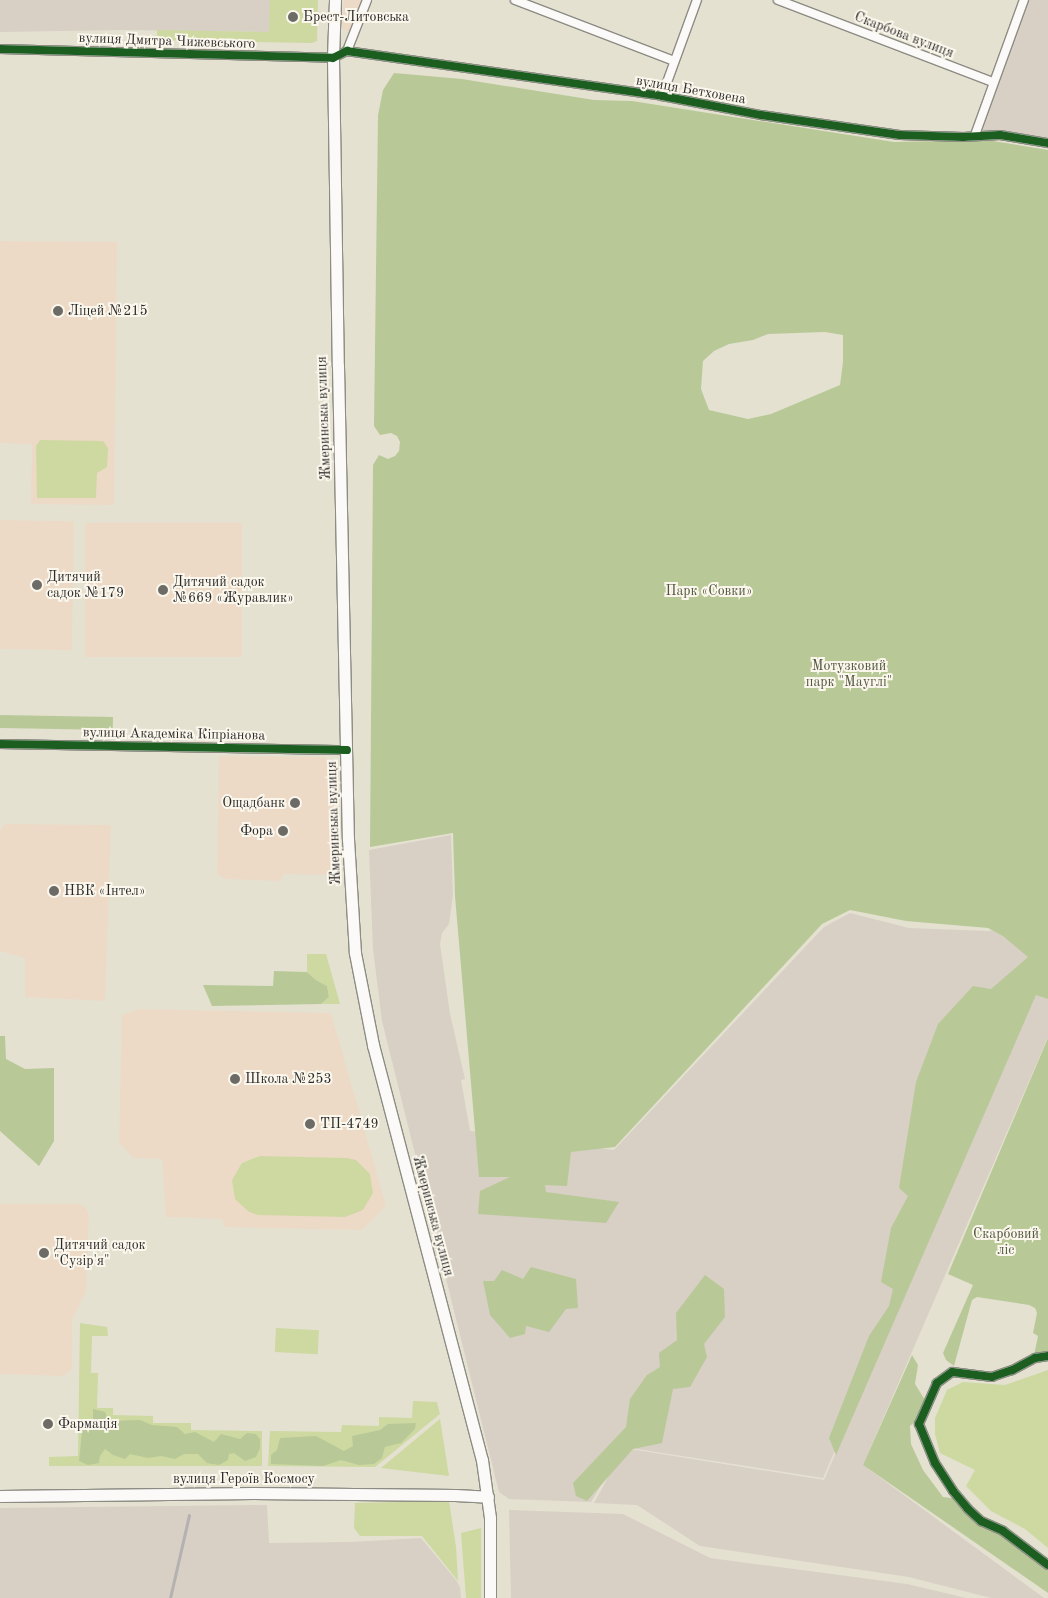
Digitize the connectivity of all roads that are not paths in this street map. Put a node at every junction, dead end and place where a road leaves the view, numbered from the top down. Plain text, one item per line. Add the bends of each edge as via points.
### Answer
1 (335, 0) edge
2 (367, 0) edge
3 (515, 0) edge
4 (697, 0) edge
5 (778, 0) edge
6 (1024, 0) edge
7 (0, 49) edge
8 (347, 51) junction
9 (333, 58) junction
10 (674, 62) junction
11 (993, 82) junction
12 (662, 96) junction
13 (975, 136) junction
14 (1048, 143) edge
15 (0, 744) edge
16 (347, 750) junction
17 (1048, 1356) edge
18 (0, 1496) edge
19 (488, 1498) junction
20 (1048, 1565) edge
21 (490, 1598) edge

1 - 9 main road, Жмеринська вулиця
2 - 8 street
3 - 10 street
4 - 10 street
5 - 11 street, Скарбова вулиця
6 - 11 street
7 - 9 street, вулиця Дмитра Чижевського
8 - 9 street
8 - 12 street, вулиця Бетховена
9 - 16 main road, Жмеринська вулиця
10 - 12 street
11 - 13 street
12 - 13 street, вулиця Бетховена via 761,115 900,135
13 - 14 street, вулиця Бетховена via 1000,135
15 - 16 street, вулиця Академіка Кіпріанова
16 - 19 main road, Жмеринська вулиця via 348,840 358,973 373,1045 482,1460
17 - 20 street via 992,1376 952,1372 937,1383 919,1424 935,1463 968,1509 980,1521 1003,1531
18 - 19 main road, вулиця Героїв Космосу via 259,1493
19 - 21 main road, Жмеринська вулиця

